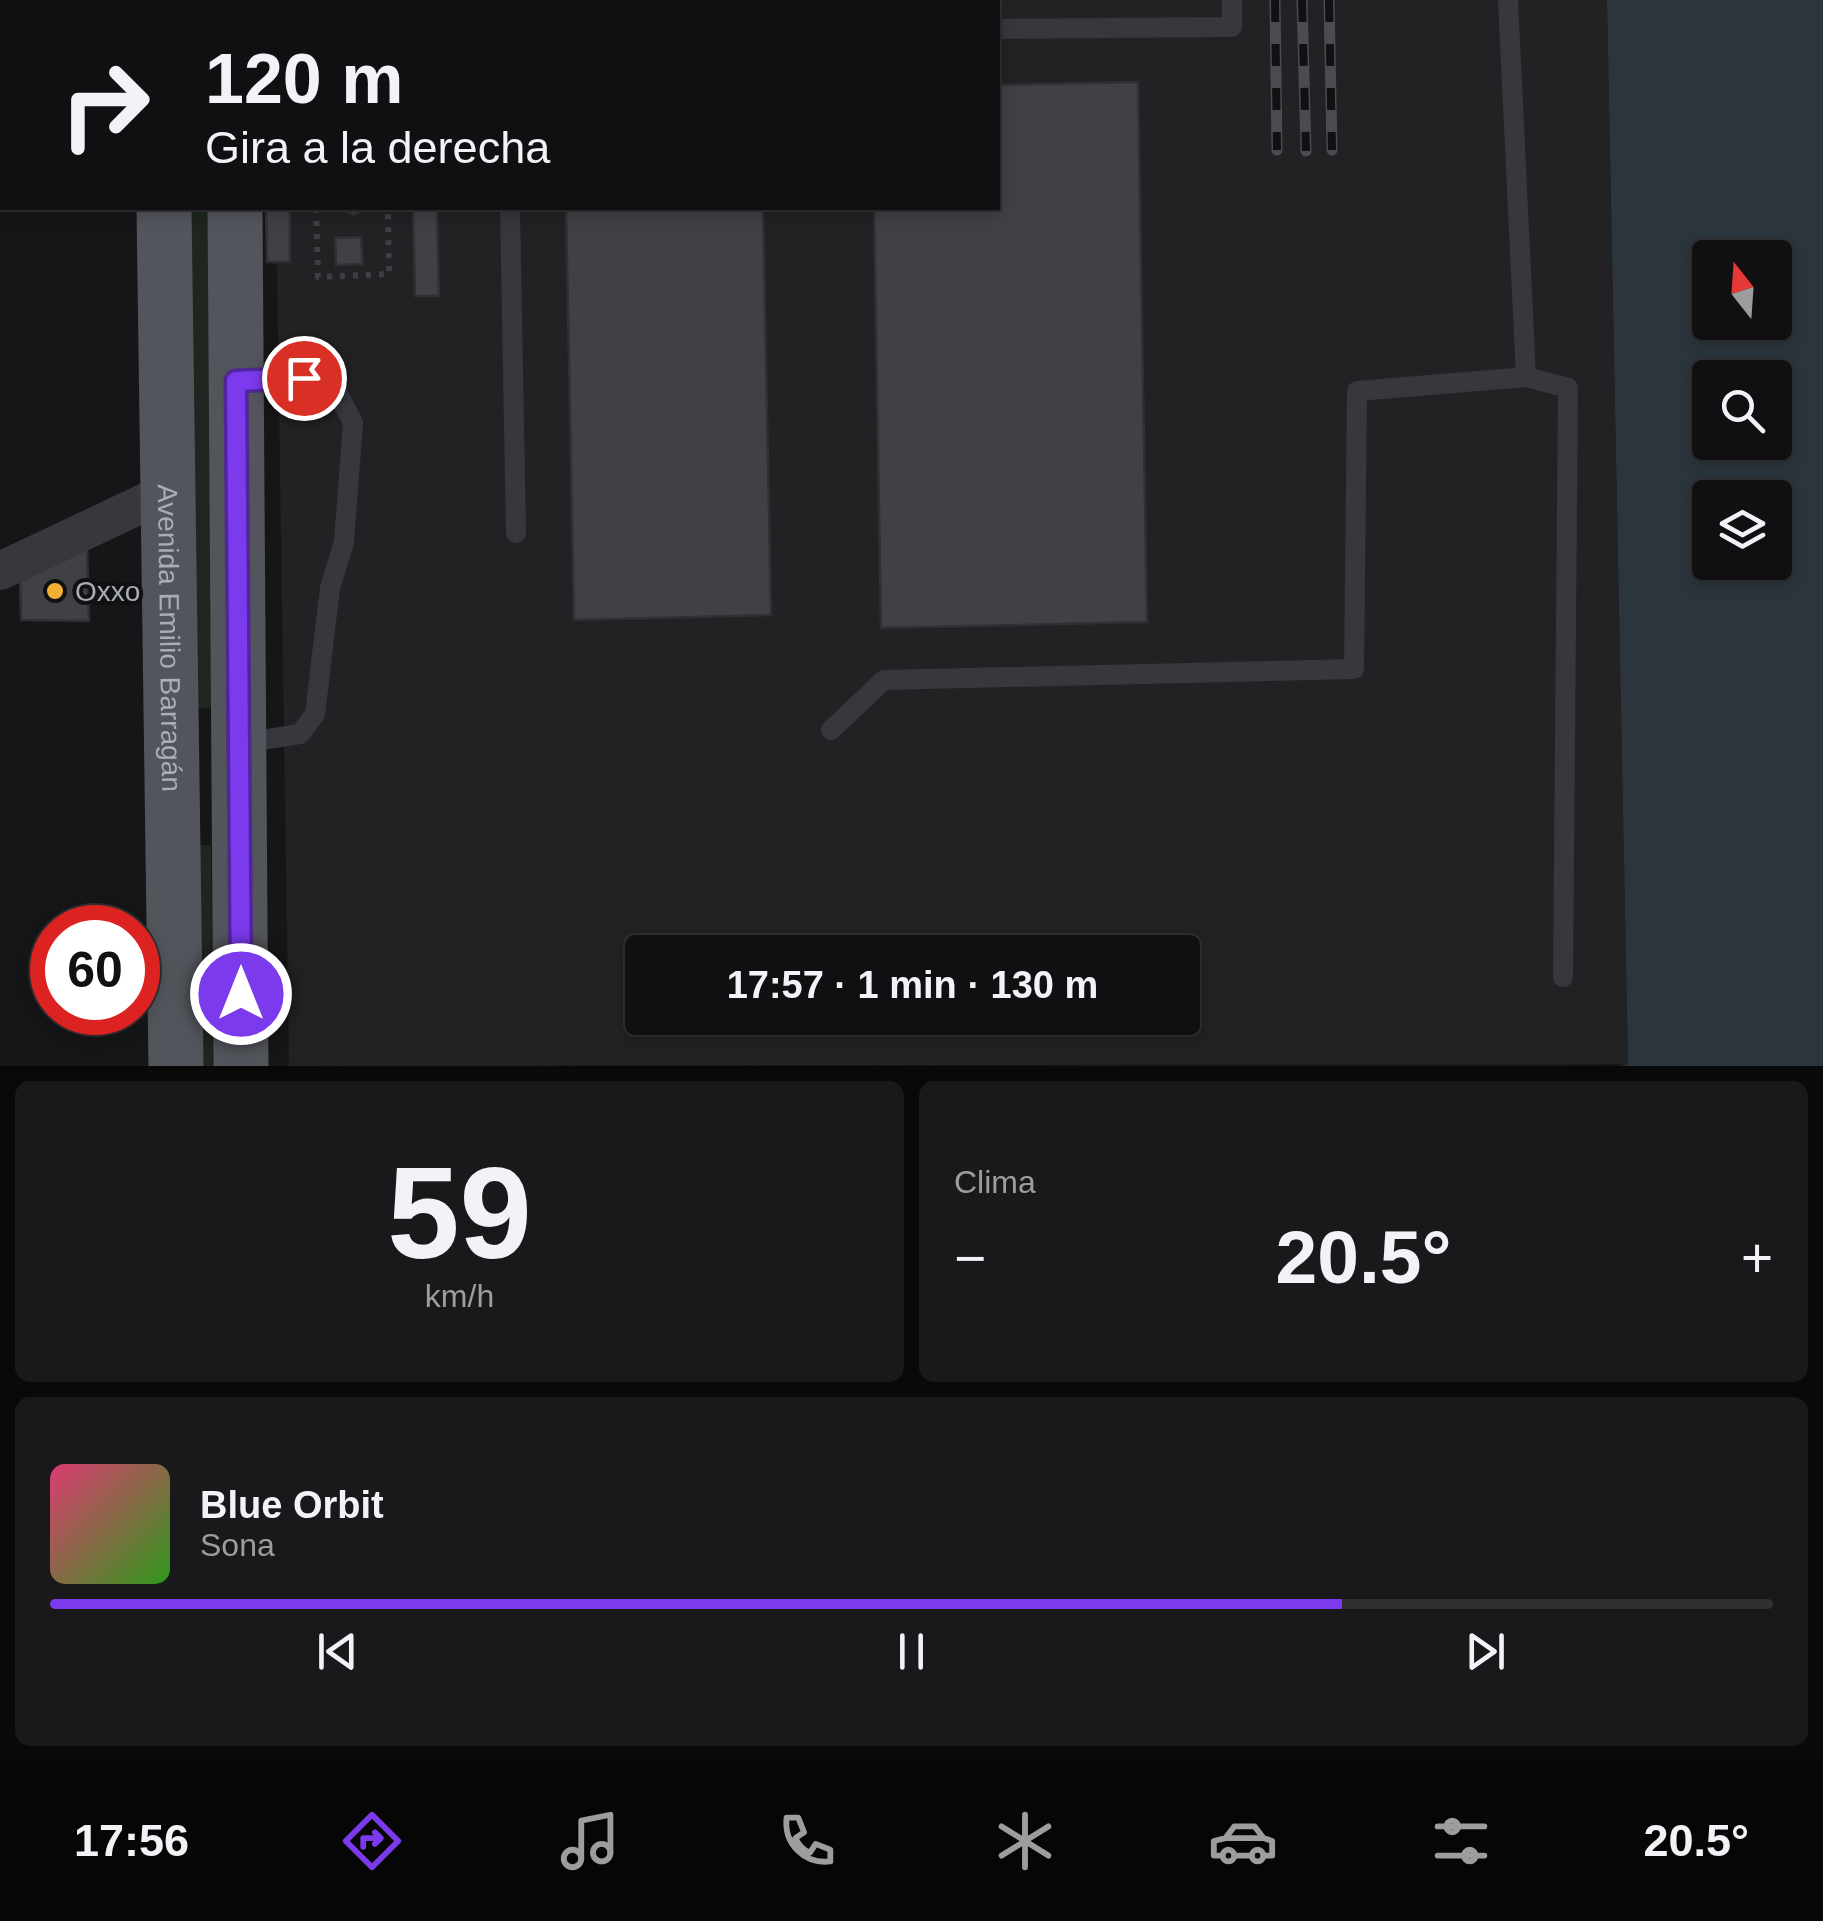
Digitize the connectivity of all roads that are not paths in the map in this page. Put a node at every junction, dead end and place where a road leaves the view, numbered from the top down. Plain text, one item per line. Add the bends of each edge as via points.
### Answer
1 (1232, 0) edge
2 (1508, 0) edge
3 (1000, 29) edge
4 (164, 210) edge
5 (235, 210) edge
6 (510, 210) edge
7 (1526, 377) junction
8 (236, 381) junction
9 (169, 491) junction
10 (516, 533) dead end
11 (0, 571) edge
12 (831, 730) dead end
13 (241, 760) junction
14 (171, 777) junction
15 (1563, 976) dead end
16 (176, 1066) edge
17 (242, 1066) edge

1 - 3 lane via 1232,27
2 - 7 lane
4 - 9 main road, Avenida Emilio Barragán
5 - 8 main road
6 - 10 lane
7 - 12 lane via 1357,391 1354,669 884,680
7 - 15 lane via 1568,388
8 - 13 main road
8 - 13 lane via 330,378 354,423 344,542 330,588 315,714 300,734
9 - 11 street
9 - 14 main road, Avenida Emilio Barragán
13 - 14 main road
13 - 17 main road
14 - 16 main road, Avenida Emilio Barragán

